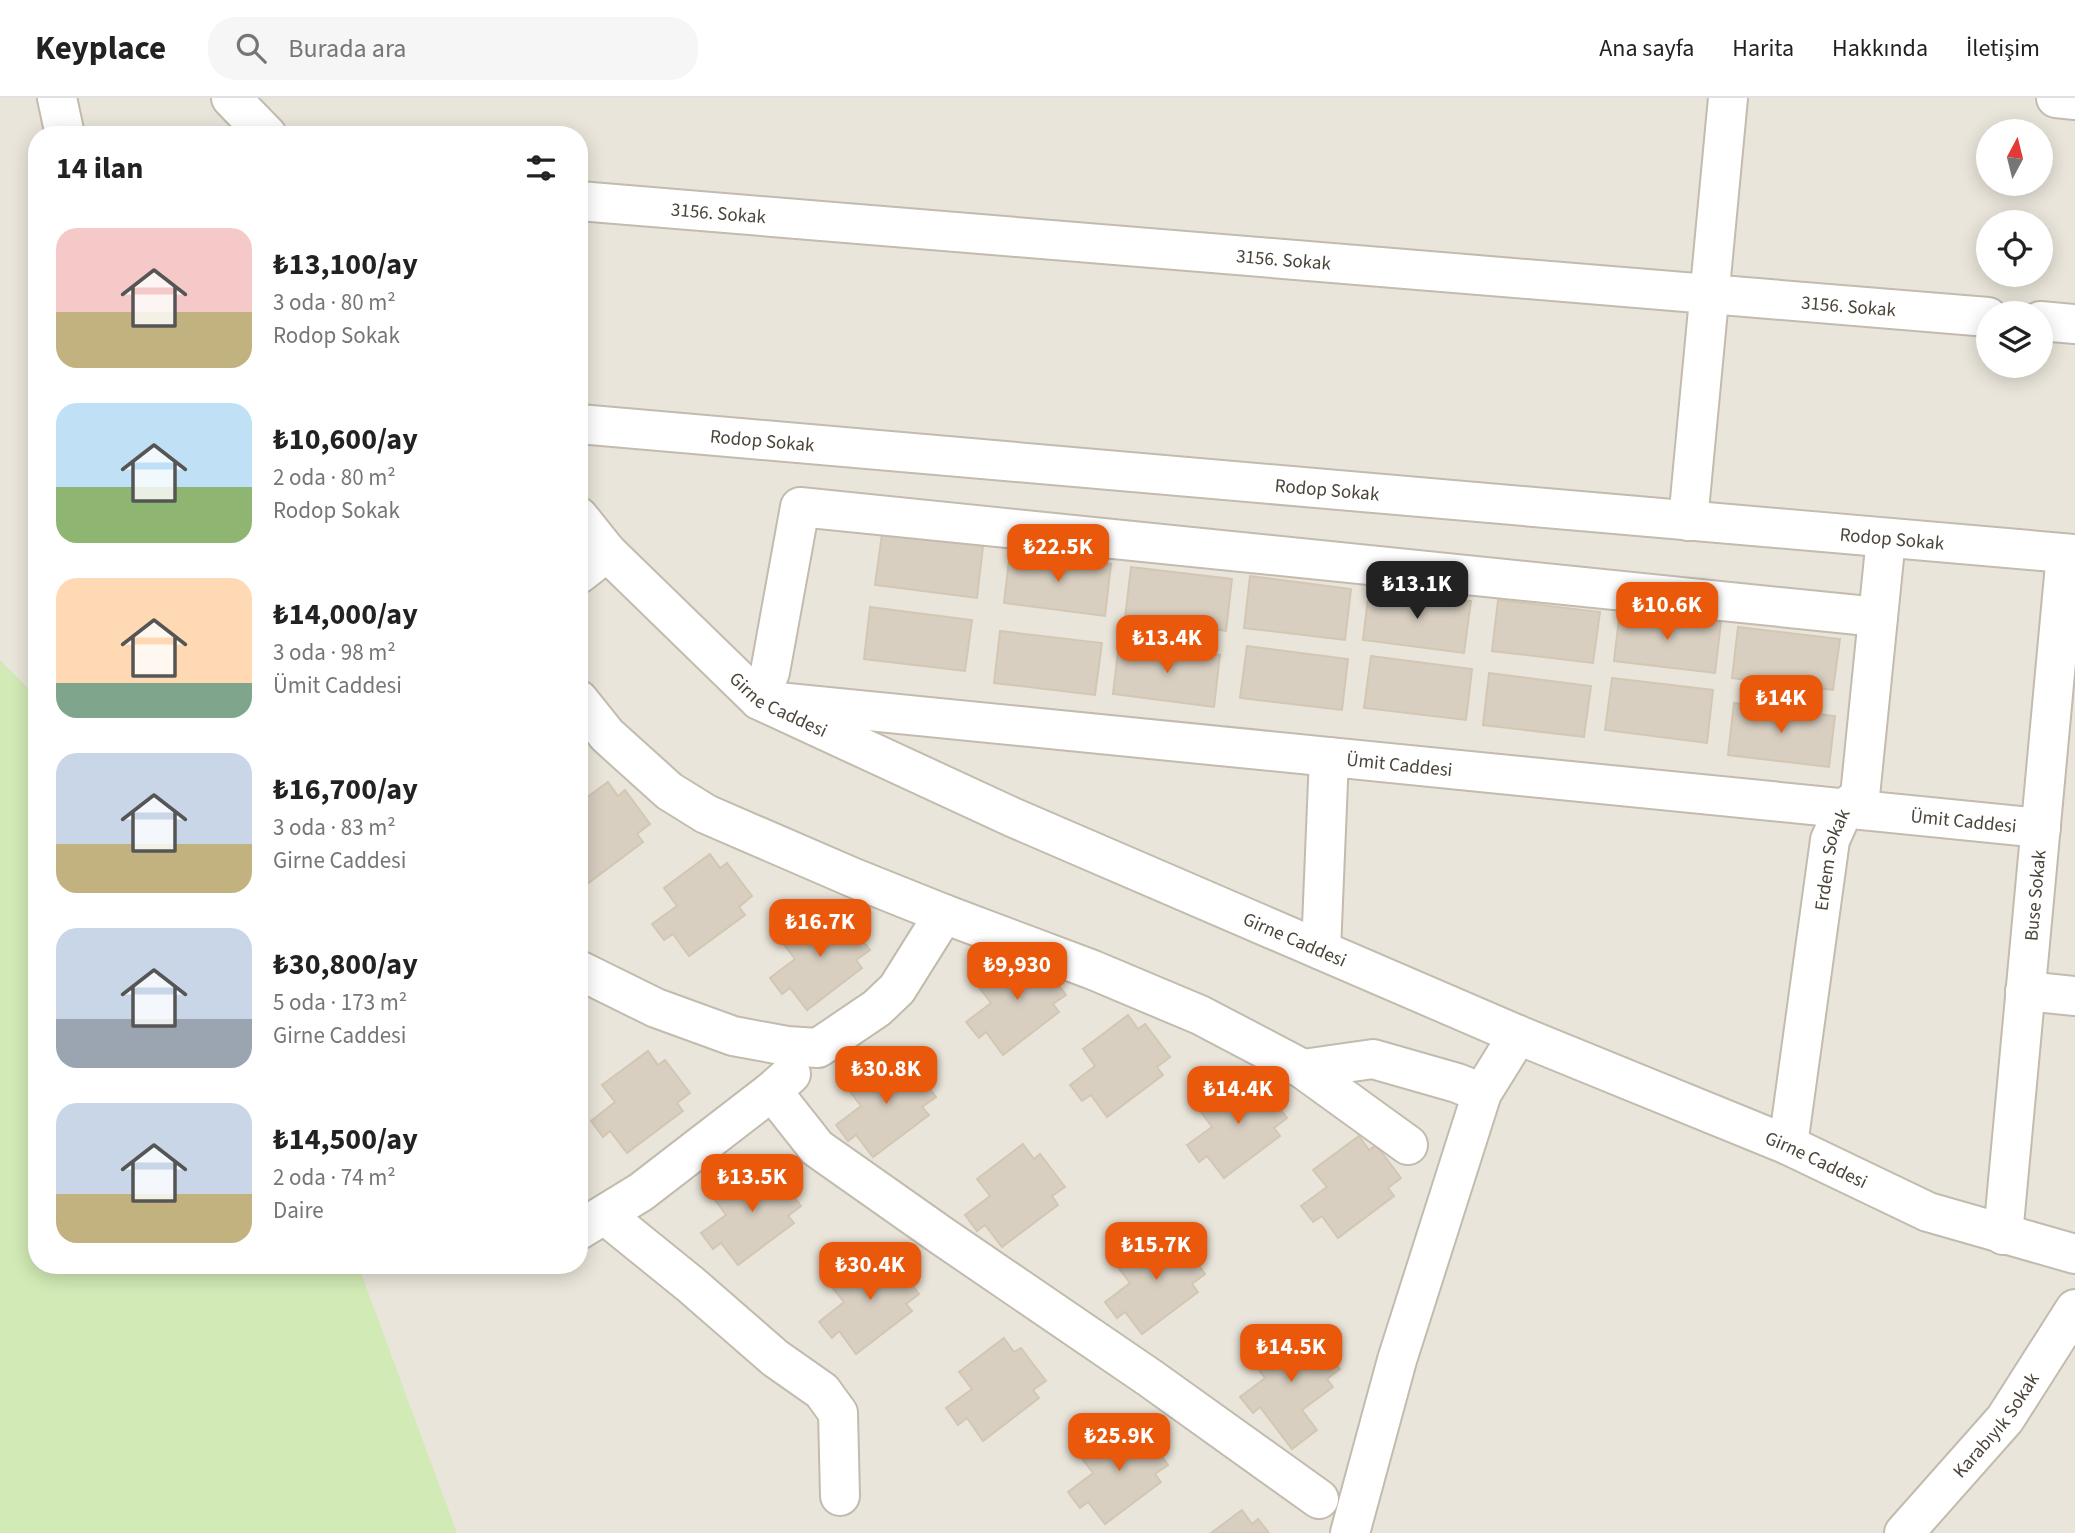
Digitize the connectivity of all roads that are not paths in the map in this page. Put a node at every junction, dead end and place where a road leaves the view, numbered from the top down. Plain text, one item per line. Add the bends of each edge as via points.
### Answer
1 (57, 98) edge
2 (231, 98) edge
3 (1728, 98) edge
4 (2056, 98) edge
5 (2075, 100) edge
6 (63, 126) edge
7 (258, 126) edge
8 (588, 202) edge
9 (1708, 294) junction
10 (1976, 316) edge
11 (2053, 322) edge
12 (2075, 324) edge
13 (588, 425) edge
14 (1688, 521) junction
15 (1886, 538) junction
16 (2071, 554) edge
17 (593, 563) edge
18 (1878, 617) junction
19 (759, 700) junction
20 (588, 711) edge
21 (1329, 757) junction
22 (2060, 773) edge
23 (1844, 809) junction
24 (2041, 828) junction
25 (944, 914) junction
26 (1321, 950) junction
27 (588, 974) edge
28 (2025, 991) junction
29 (2075, 996) edge
30 (1518, 1035) junction
31 (818, 1048) junction
32 (1303, 1069) junction
33 (772, 1091) junction
34 (1482, 1093) junction
35 (1408, 1145) dead end
36 (1788, 1145) junction
37 (592, 1223) edge
38 (2003, 1235) junction
39 (2075, 1254) edge
40 (2075, 1309) edge
41 (840, 1496) dead end
42 (1319, 1499) dead end
43 (1350, 1533) edge
44 (1904, 1533) edge

1 - 6 street
2 - 7 street
3 - 9 street
4 - 5 street
8 - 9 street, 3156. Sokak
9 - 10 street, 3156. Sokak
9 - 14 street
11 - 12 street
13 - 14 street, Rodop Sokak
14 - 15 street, Rodop Sokak
15 - 16 street, Rodop Sokak
15 - 18 street, Erdem Sokak
16 - 22 street, Buse Sokak
17 - 19 street, Girne Caddesi
18 - 19 street via 800,507 770,672
18 - 23 street, Erdem Sokak via 1860,796
19 - 21 street, Ümit Caddesi
19 - 26 street, Girne Caddesi via 1012,817
20 - 25 street via 607,735 669,791 706,814
21 - 23 street, Ümit Caddesi
21 - 26 street
22 - 24 street, Buse Sokak
23 - 24 street, Ümit Caddesi
23 - 36 street, Erdem Sokak via 1830,840
24 - 28 street, Buse Sokak
25 - 31 street via 897,989
25 - 32 street via 1200,1015
26 - 30 street, Girne Caddesi
27 - 31 street via 656,1008 733,1036
28 - 29 street
28 - 38 street, Buse Sokak
30 - 34 street
30 - 36 street, Girne Caddesi
31 - 33 street
32 - 34 street via 1373,1059
32 - 35 street
33 - 37 street via 641,1192
33 - 42 street via 817,1148
34 - 43 street via 1398,1360
36 - 38 street, Girne Caddesi via 1928,1212
37 - 41 street via 690,1284 775,1358 822,1391 838,1413
38 - 39 street, Girne Caddesi
40 - 44 street, Karabıyık Sokak via 2005,1419

